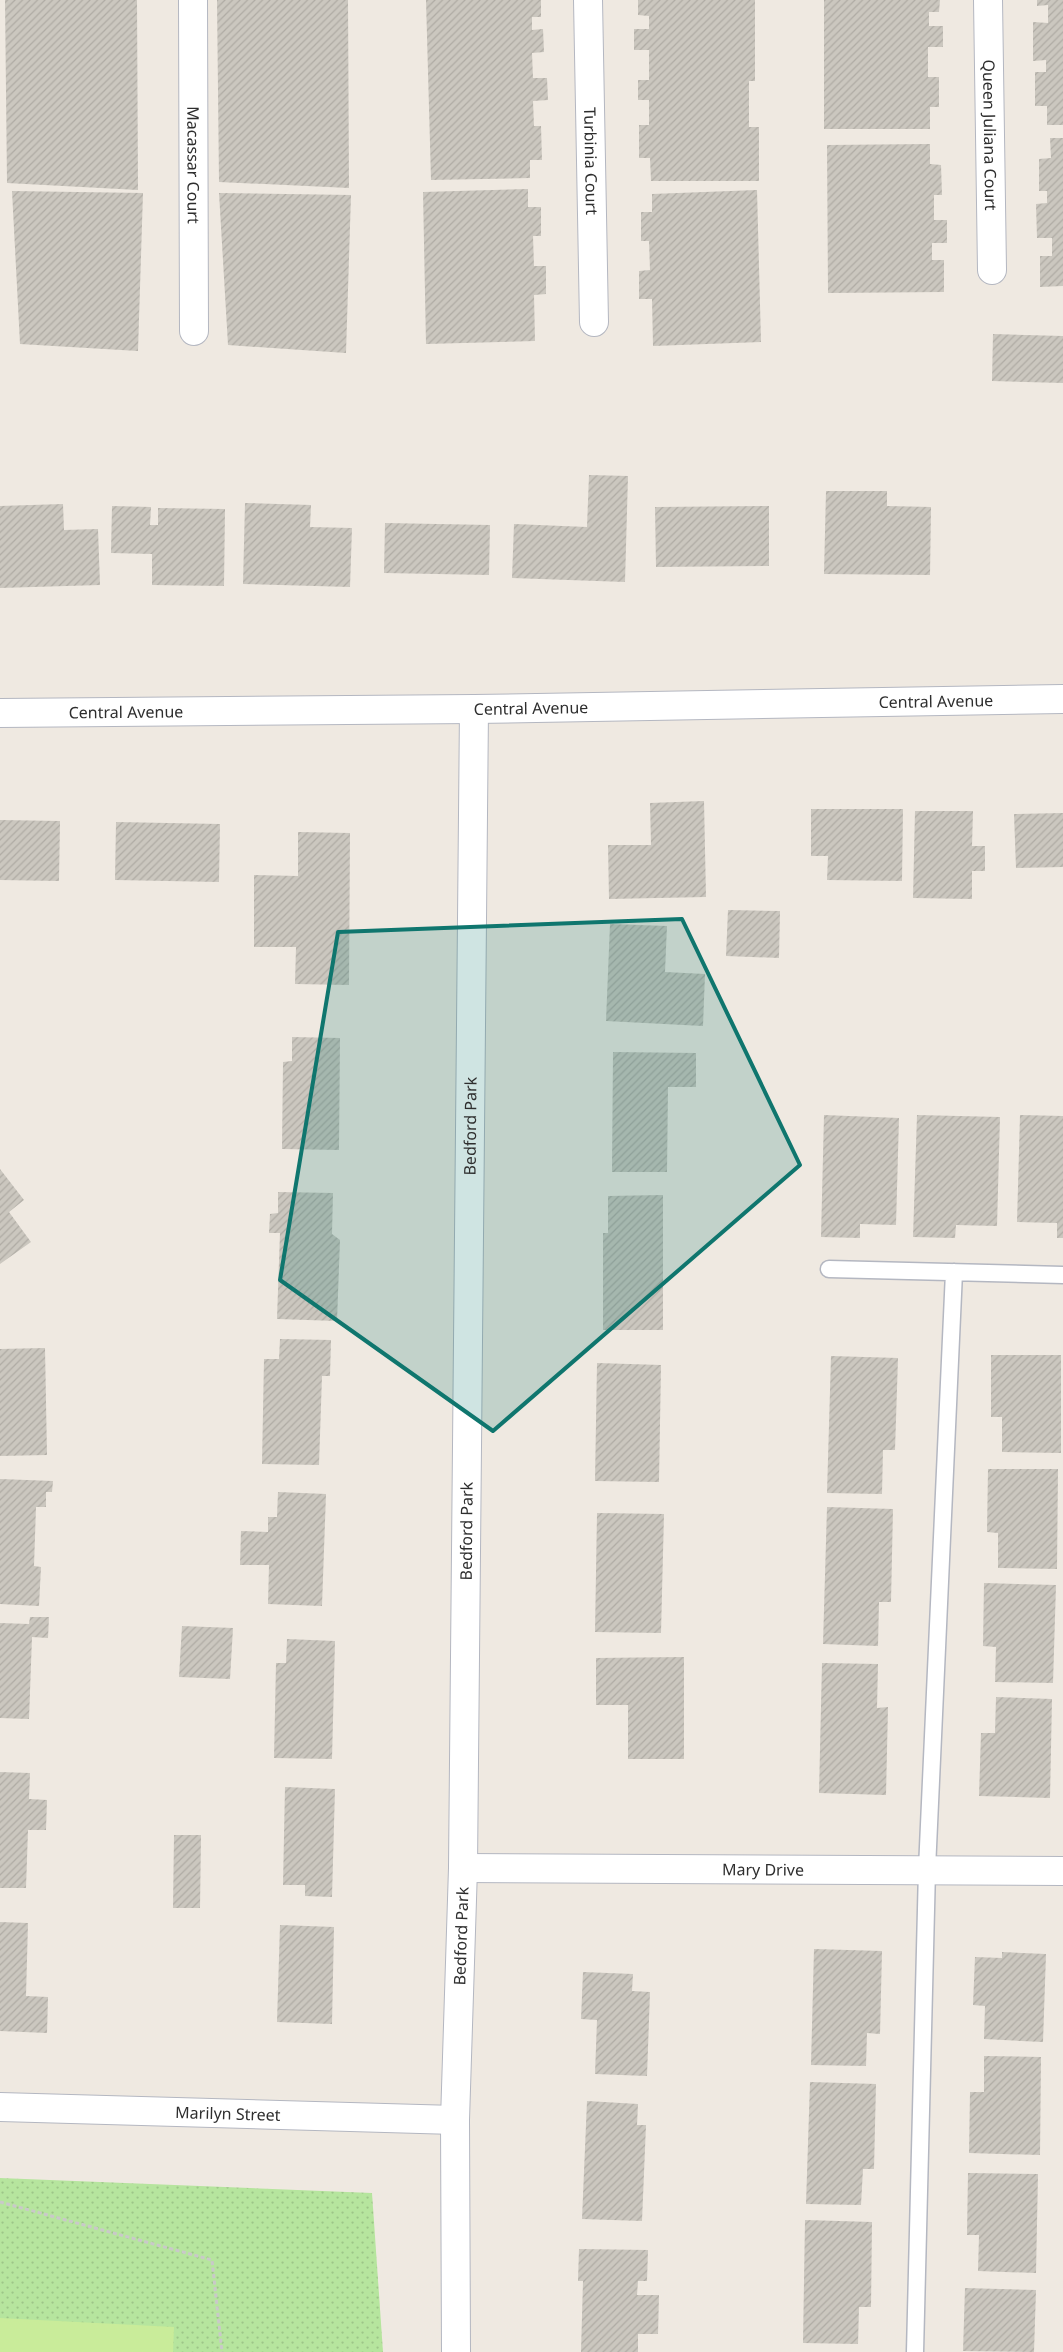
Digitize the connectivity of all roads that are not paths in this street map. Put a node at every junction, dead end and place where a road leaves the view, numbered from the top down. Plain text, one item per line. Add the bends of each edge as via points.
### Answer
1 (193, 0) edge
2 (588, 0) edge
3 (988, 0) edge
4 (992, 270) dead end
5 (594, 322) dead end
6 (194, 331) dead end
7 (1063, 699) edge
8 (474, 709) junction
9 (0, 713) edge
10 (829, 1268) dead end
11 (954, 1272) junction
12 (1063, 1274) edge
13 (463, 1868) junction
14 (927, 1869) junction
15 (1063, 1871) edge
16 (0, 2107) edge
17 (455, 2120) junction
18 (456, 2352) edge
19 (916, 2352) edge

1 - 6 street, Macassar Court
2 - 5 street, Turbinia Court
3 - 4 street, Queen Juliana Court
7 - 8 street, Central Avenue
8 - 9 street, Central Avenue
8 - 13 street, Bedford Park
10 - 11 lane
11 - 12 lane
11 - 14 lane
13 - 14 street, Mary Drive
13 - 17 street, Bedford Park
14 - 15 street, Mary Drive
14 - 19 lane
16 - 17 street, Marilyn Street
17 - 18 street, Bedford Park

